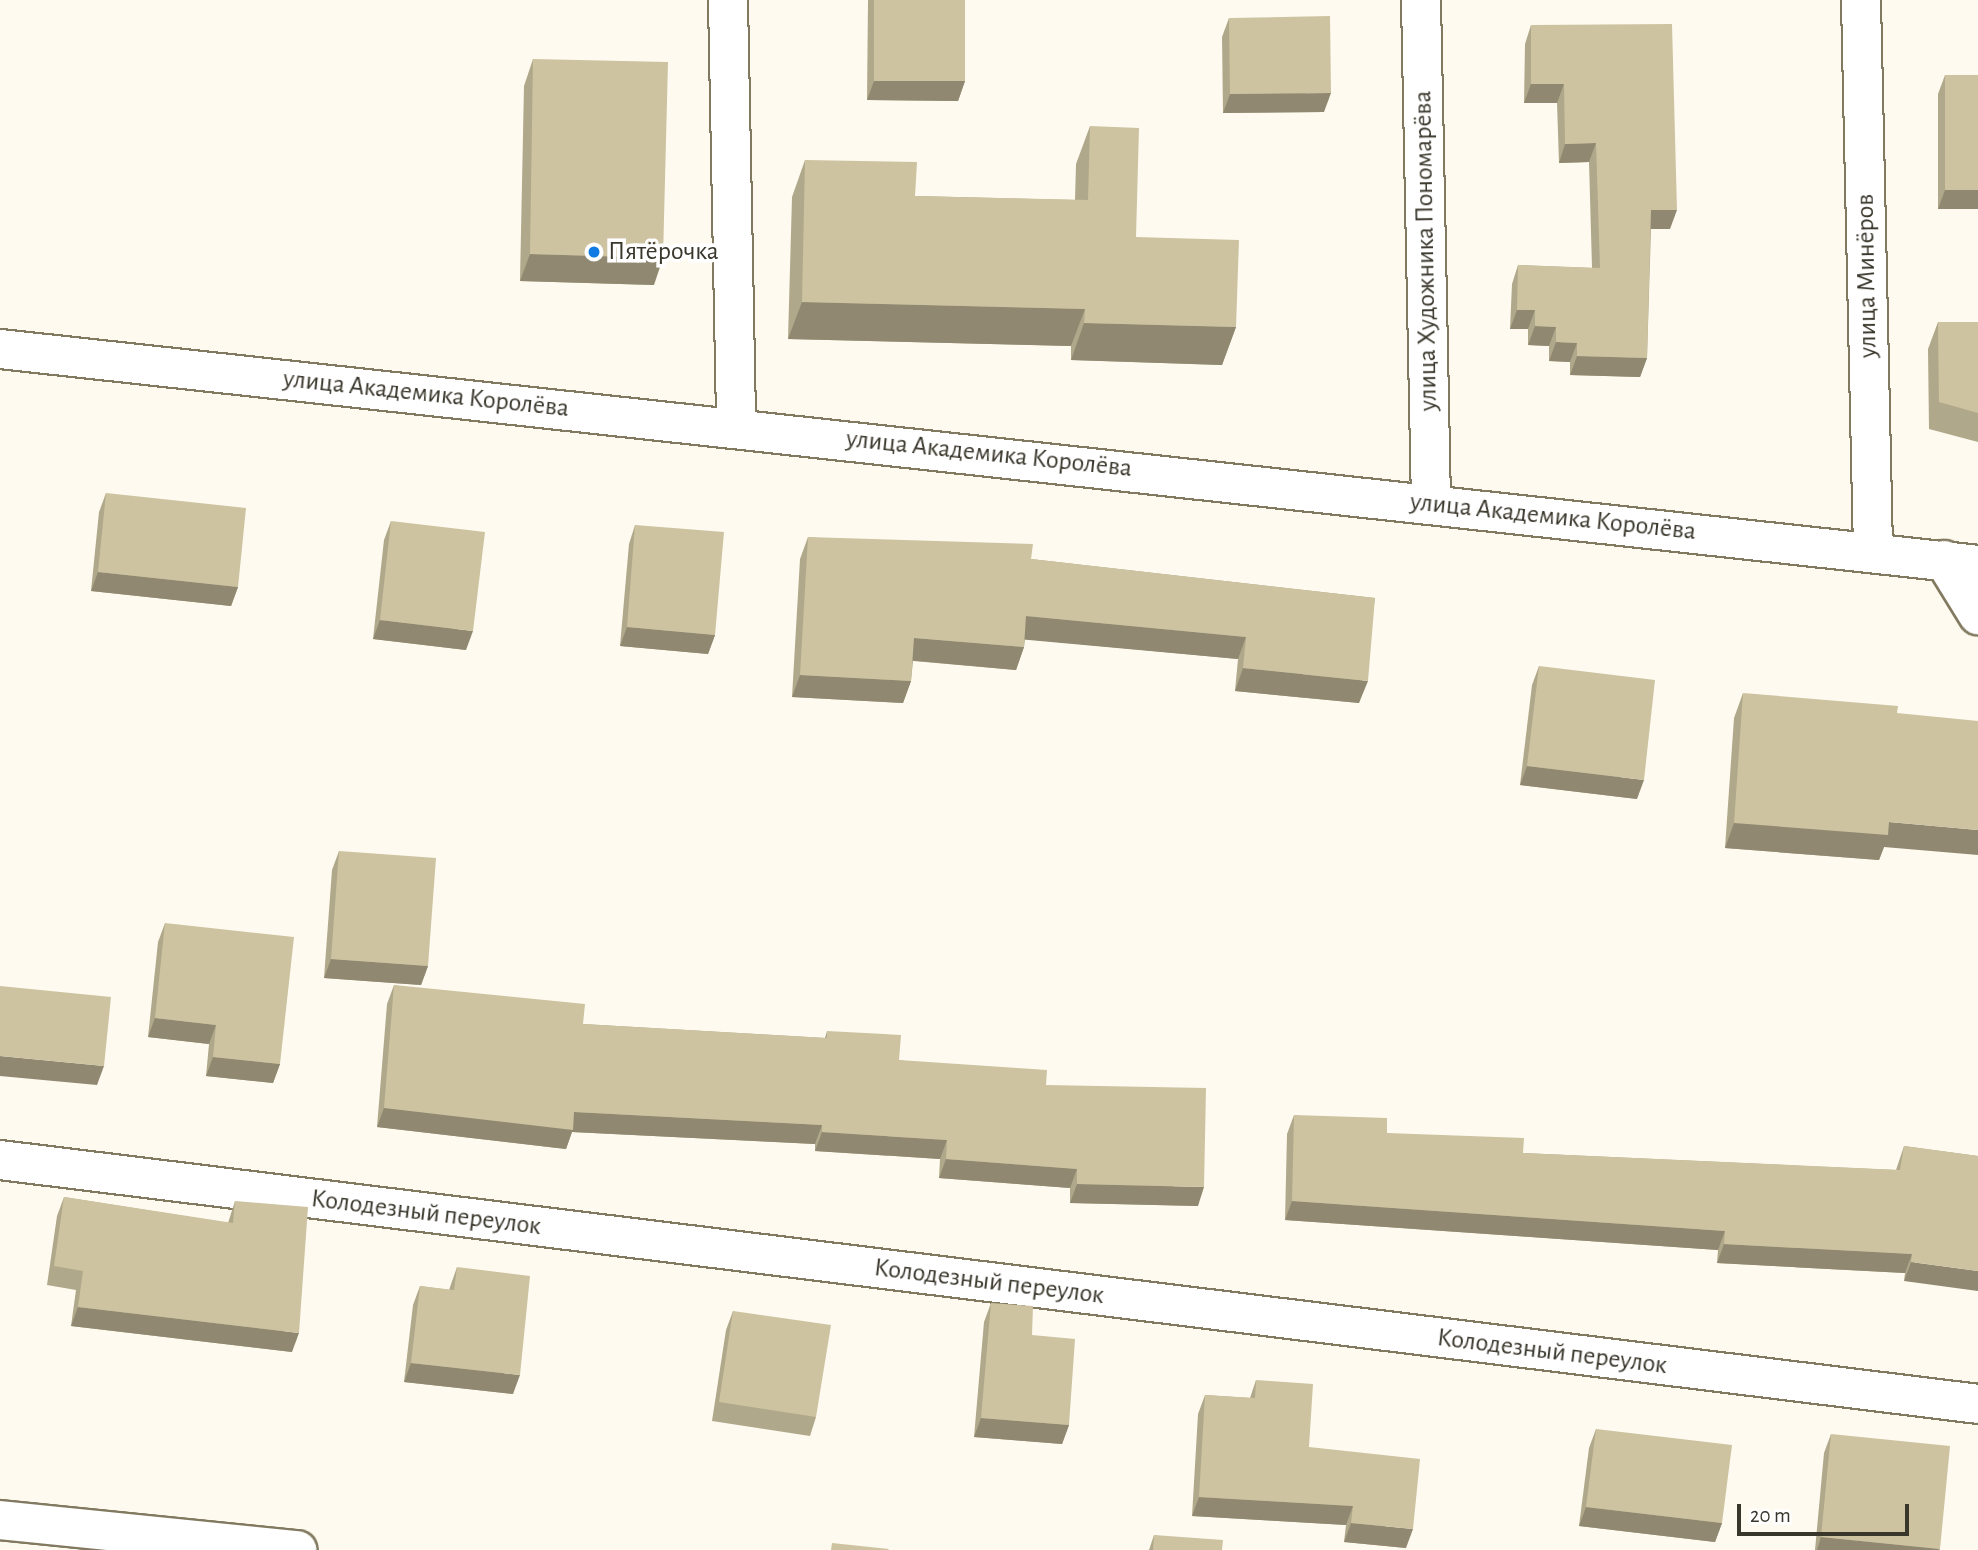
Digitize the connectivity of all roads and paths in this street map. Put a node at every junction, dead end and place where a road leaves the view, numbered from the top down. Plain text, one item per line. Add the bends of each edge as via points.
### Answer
1 (729, 0) edge
2 (1421, 0) edge
3 (1861, 0) edge
4 (0, 349) edge
5 (736, 426) junction
6 (1431, 503) junction
7 (1873, 552) junction
8 (1961, 562) edge
9 (1978, 615) edge
10 (0, 1160) edge
11 (1978, 1404) edge
12 (0, 1520) edge
13 (297, 1550) edge

1 - 5 street
2 - 6 street, улица Художника Пономарёва
3 - 7 street, улица Минёров
4 - 5 street, улица Академика Королёва
5 - 6 street, улица Академика Королёва
6 - 7 street, улица Академика Королёва
7 - 8 street, улица Академика Королёва
8 - 9 street
10 - 11 street, Колодезный переулок
12 - 13 street

